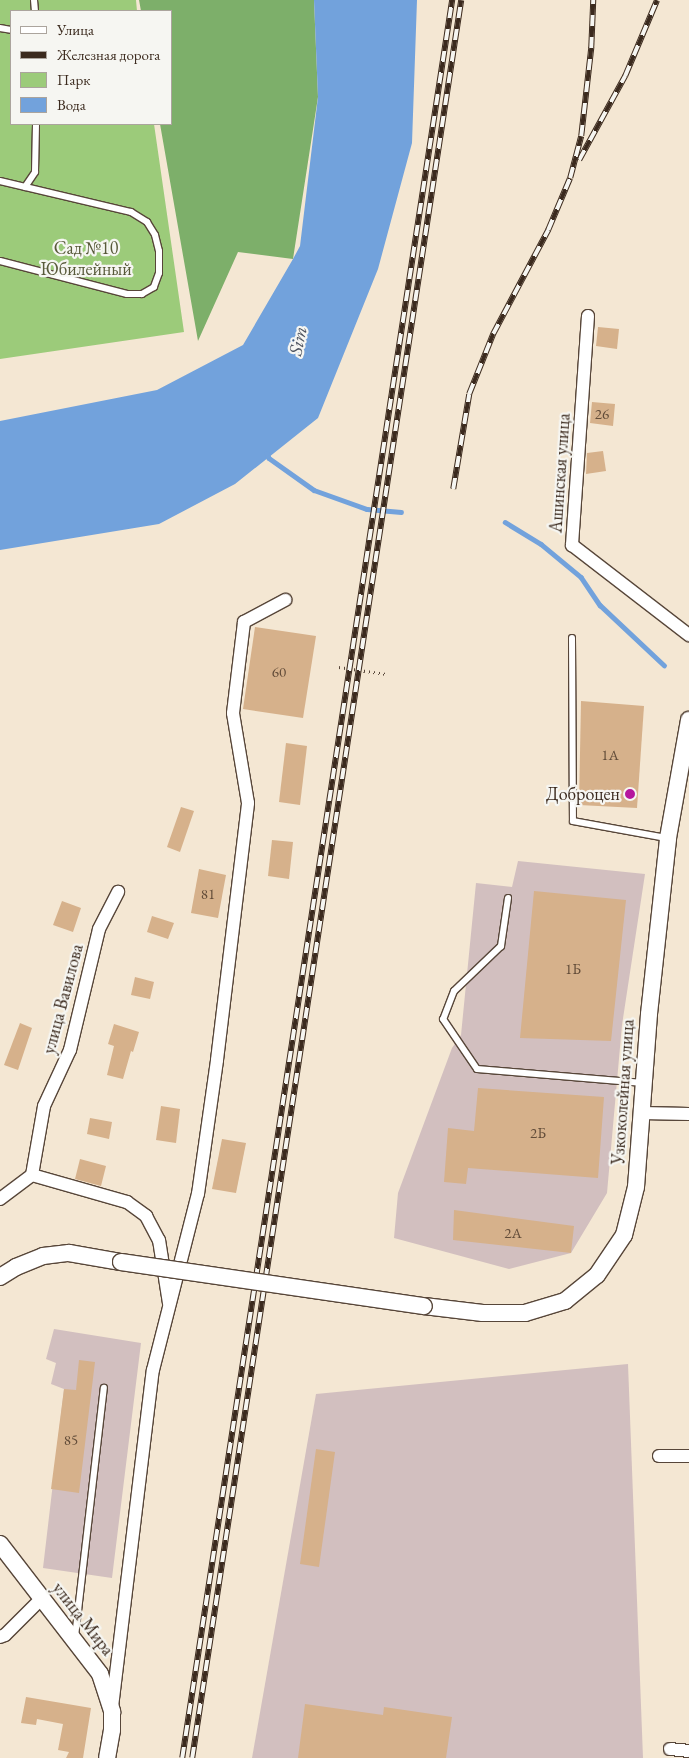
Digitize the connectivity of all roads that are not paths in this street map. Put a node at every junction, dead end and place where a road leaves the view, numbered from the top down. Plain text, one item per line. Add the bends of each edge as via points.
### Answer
1 (36, 125) edge
2 (0, 181) edge
3 (25, 187) junction
4 (0, 261) edge
5 (588, 316) dead end
6 (285, 600) dead end
7 (689, 635) edge
8 (572, 638) dead end
9 (689, 720) edge
10 (683, 778) edge
11 (668, 838) junction
12 (118, 892) dead end
13 (508, 898) dead end
14 (645, 1084) junction
15 (642, 1113) junction
16 (689, 1114) edge
17 (32, 1175) junction
18 (0, 1199) edge
19 (0, 1277) edge
20 (169, 1308) junction
21 (104, 1388) dead end
22 (659, 1456) dead end
23 (689, 1456) edge
24 (0, 1544) edge
25 (41, 1599) junction
26 (0, 1637) edge
27 (74, 1639) junction
28 (112, 1712) junction
29 (670, 1749) dead end
30 (689, 1751) edge
31 (107, 1758) edge

1 - 3 lane via 35,172
2 - 3 lane
3 - 4 lane via 131,212 147,222 156,235 159,272 154,286 142,294 127,294
5 - 7 street, Ашинская улица via 572,545
6 - 20 street via 244,622 233,713 248,803 198,1194
8 - 11 lane via 573,821
9 - 10 street, Узкоколейная улица
10 - 11 street, Узкоколейная улица
11 - 14 street, Узкоколейная улица via 649,1014
12 - 17 street, улица Вавилова via 100,929 70,1050 44,1106
13 - 14 lane via 501,946 454,991 443,1019 477,1069
14 - 15 street, Узкоколейная улица
15 - 16 street
15 - 19 street, Узкоколейная улица, bridge via 636,1187 624,1235 597,1275 565,1301 525,1313 483,1313 424,1306 69,1253 43,1256
17 - 18 street
17 - 20 street via 127,1202 146,1216 158,1240
20 - 28 street via 153,1370
21 - 27 lane
22 - 23 street
24 - 25 street, улица Мира
25 - 26 street
25 - 27 street, улица Мира
27 - 28 street, улица Мира via 100,1674
28 - 31 street, улица Мира
29 - 30 street

